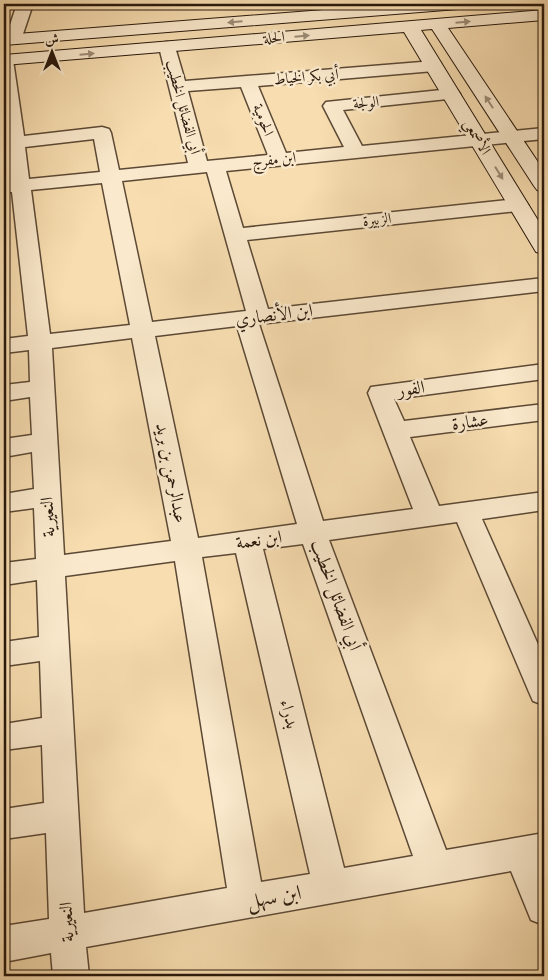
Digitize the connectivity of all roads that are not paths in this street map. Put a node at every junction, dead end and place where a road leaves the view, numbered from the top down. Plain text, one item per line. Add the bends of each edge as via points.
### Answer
1 (24, 4) edge
2 (458, 4) edge
3 (544, 15) edge
4 (438, 25) junction
5 (410, 27) junction
6 (167, 47) junction
7 (6, 50) edge
8 (434, 66) junction
9 (248, 82) junction
10 (178, 87) junction
11 (451, 94) junction
12 (544, 133) edge
13 (511, 136) junction
14 (478, 139) junction
15 (15, 143) junction
16 (355, 151) junction
17 (279, 159) junction
18 (207, 166) junction
19 (112, 176) junction
20 (12, 186) edge
21 (544, 186) edge
22 (518, 205) junction
23 (235, 235) junction
24 (544, 247) edge
25 (544, 284) edge
26 (252, 318) junction
27 (143, 330) junction
28 (40, 342) junction
29 (4, 346) edge
30 (544, 371) edge
31 (42, 388) junction
32 (4, 393) edge
33 (544, 412) edge
34 (395, 431) junction
35 (44, 442) junction
36 (4, 448) edge
37 (47, 497) junction
38 (544, 501) edge
39 (4, 503) edge
40 (464, 511) junction
41 (430, 517) junction
42 (313, 533) junction
43 (247, 542) junction
44 (187, 550) junction
45 (50, 568) junction
46 (4, 574) edge
47 (54, 647) junction
48 (4, 654) edge
49 (544, 692) edge
50 (57, 729) junction
51 (4, 736) edge
52 (62, 815) junction
53 (4, 824) edge
54 (533, 851) edge
55 (436, 868) junction
56 (330, 887) junction
57 (247, 901) junction
58 (544, 908) edge
59 (67, 933) junction
60 (4, 944) edge
61 (71, 976) edge

1 - 7 street, النعيرية
2 -> 7 main road, الحلة
4 -> 3 main road, الحلة
4 - 5 main road, الحلة
13 -> 4 main road, الأصمعي
6 -> 5 main road, الحلة
5 - 8 main road, الأصمعي
7 -> 6 main road, الحلة
6 - 10 street, أبي الفضائل الخطيب
7 - 15 street, النعيرية
8 - 9 street, أبي بكر الخياط
8 - 11 main road, الأصمعي
9 - 10 street, أبي بكر الخياط
9 - 17 street, الحومية
10 - 18 street, أبي الفضائل الخطيب
11 - 14 main road, الأصمعي
11 - 16 street, الولجة via 332,106
12 - 13 street, ابن مفرج
13 - 14 street, ابن مفرج
13 - 21 main road, الأصمعي
14 - 16 street, ابن مفرج
14 -> 22 main road, الأصمعي
15 - 19 street, عبدالرحمن بن بريد via 102,133
15 - 20 street, النعيرية
16 - 17 street, ابن مفرج
17 - 18 street, ابن مفرج
18 - 19 street, ابن مفرج
18 - 23 street, أبي الفضائل الخطيب
19 - 20 street, ابن مفرج
19 - 27 street, عبدالرحمن بن بريد
20 - 28 street, النعيرية
22 - 23 street, الزبيرة
22 - 24 main road, الأصمعي
23 - 26 street, أبي الفضائل الخطيب
25 - 26 street, ابن الأنصاري
26 - 27 street, ابن الأنصاري
26 - 42 street, أبي الفضائل الخطيب
27 - 28 street, ابن الأنصاري
27 - 44 street, عبدالرحمن بن بريد
28 - 29 street, ابن الأنصاري
28 - 31 street, النعيرية
30 - 34 street, الفور via 380,393
31 - 32 street
31 - 35 street, النعيرية
33 - 34 street, عشارة
34 - 41 street, الفور
35 - 36 street
35 - 37 street, النعيرية
37 - 39 street
37 - 45 street, النعيرية
38 - 40 street, ابن نعمة
40 - 41 street, ابن نعمة
40 - 49 street
41 - 42 street, ابن نعمة
42 - 43 street, ابن نعمة
42 - 55 street, أبي الفضائل الخطيب
43 - 44 street, ابن نعمة
43 - 56 street, بدراء
44 - 45 street, ابن نعمة
44 - 57 street, عبدالرحمن بن بريد
45 - 46 street, ابن نعمة
45 - 47 street, النعيرية
47 - 48 street
47 - 50 street, النعيرية
50 - 51 street
50 - 52 street, النعيرية
52 - 53 street
52 - 59 street, النعيرية
54 - 55 street, ابن سهل
54 - 58 street
55 - 56 street, ابن سهل
56 - 57 street, ابن سهل
57 - 59 street, ابن سهل
59 - 60 street, ابن سهل
59 - 61 street, النعيرية

